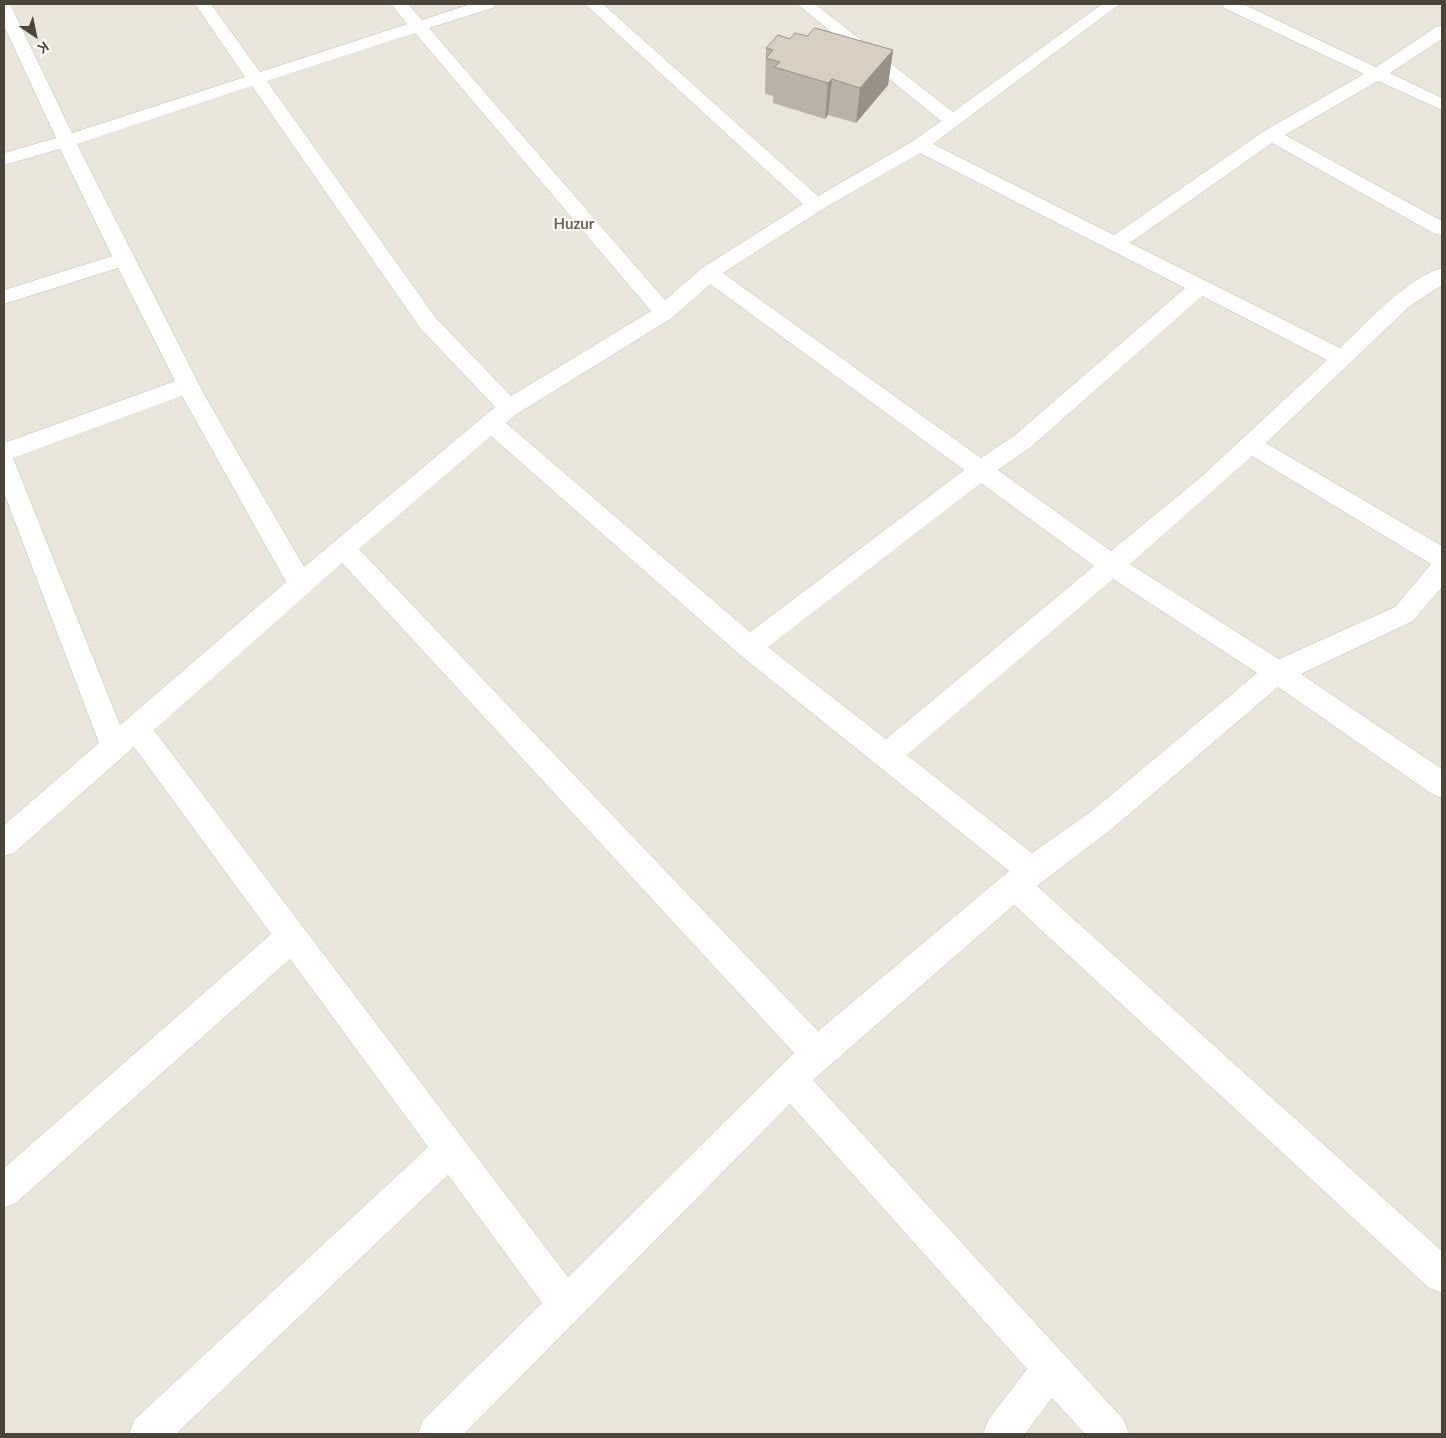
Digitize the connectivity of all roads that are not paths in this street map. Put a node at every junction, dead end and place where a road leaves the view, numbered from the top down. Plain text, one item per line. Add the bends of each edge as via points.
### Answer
1 (203, 4) edge
2 (400, 4) edge
3 (487, 4) edge
4 (593, 4) edge
5 (1112, 4) edge
6 (1230, 4) edge
7 (4, 8) edge
8 (818, 8) edge
9 (420, 27) junction
10 (1442, 31) edge
11 (12, 47) edge
12 (1377, 74) junction
13 (255, 79) junction
14 (1442, 105) edge
15 (952, 121) junction
16 (1271, 135) junction
17 (66, 141) junction
18 (920, 145) junction
19 (4, 159) edge
20 (816, 205) junction
21 (1442, 229) edge
22 (1115, 244) junction
23 (124, 259) junction
24 (709, 273) junction
25 (1442, 276) edge
26 (1200, 287) junction
27 (4, 298) edge
28 (664, 313) junction
29 (1342, 358) junction
30 (188, 385) junction
31 (500, 415) junction
32 (1250, 444) junction
33 (4, 452) edge
34 (4, 463) edge
35 (982, 470) junction
36 (343, 548) junction
37 (1442, 558) edge
38 (1110, 564) junction
39 (1442, 569) edge
40 (301, 585) junction
41 (749, 648) junction
42 (1277, 672) junction
43 (126, 738) junction
44 (886, 756) junction
45 (1442, 785) edge
46 (4, 843) edge
47 (1024, 878) junction
48 (291, 937) junction
49 (817, 1053) junction
50 (791, 1080) junction
51 (450, 1150) junction
52 (4, 1190) edge
53 (1442, 1275) edge
54 (566, 1305) junction
55 (1050, 1369) junction
56 (148, 1434) edge
57 (437, 1434) edge
58 (1002, 1434) edge
59 (1110, 1434) edge

1 - 13 street
2 - 9 street
3 - 9 street
4 - 20 street
5 - 15 street
6 - 12 street
7 - 11 street
8 - 15 street
9 - 13 street
9 - 28 street
10 - 12 street
11 - 17 street
12 - 14 street
12 - 16 street
13 - 17 street
13 - 31 street via 428,323
15 - 18 street
16 - 21 street
16 - 22 street
17 - 19 street
17 - 23 street
18 - 20 street
18 - 22 street
20 - 24 street
22 - 26 street
23 - 27 street
23 - 30 street
24 - 28 street
24 - 35 street
25 - 29 street via 1403,301
26 - 29 street
26 - 35 street via 1023,441
28 - 31 street
29 - 32 street
30 - 33 street
30 - 40 street
31 - 36 street
31 - 41 street
32 - 37 street
32 - 38 street via 1210,482
34 - 43 street
35 - 38 street
35 - 41 street
36 - 40 street
36 - 49 street
38 - 42 street
38 - 44 street
39 - 42 street via 1404,614
40 - 43 street
41 - 44 street
42 - 45 street
42 - 47 street via 1103,819
43 - 46 street
43 - 48 street
44 - 47 street
47 - 49 street
47 - 53 street
48 - 51 street
48 - 52 street
49 - 50 street
50 - 54 street
50 - 55 street
51 - 54 street
51 - 56 street
54 - 57 street
55 - 58 street
55 - 59 street

